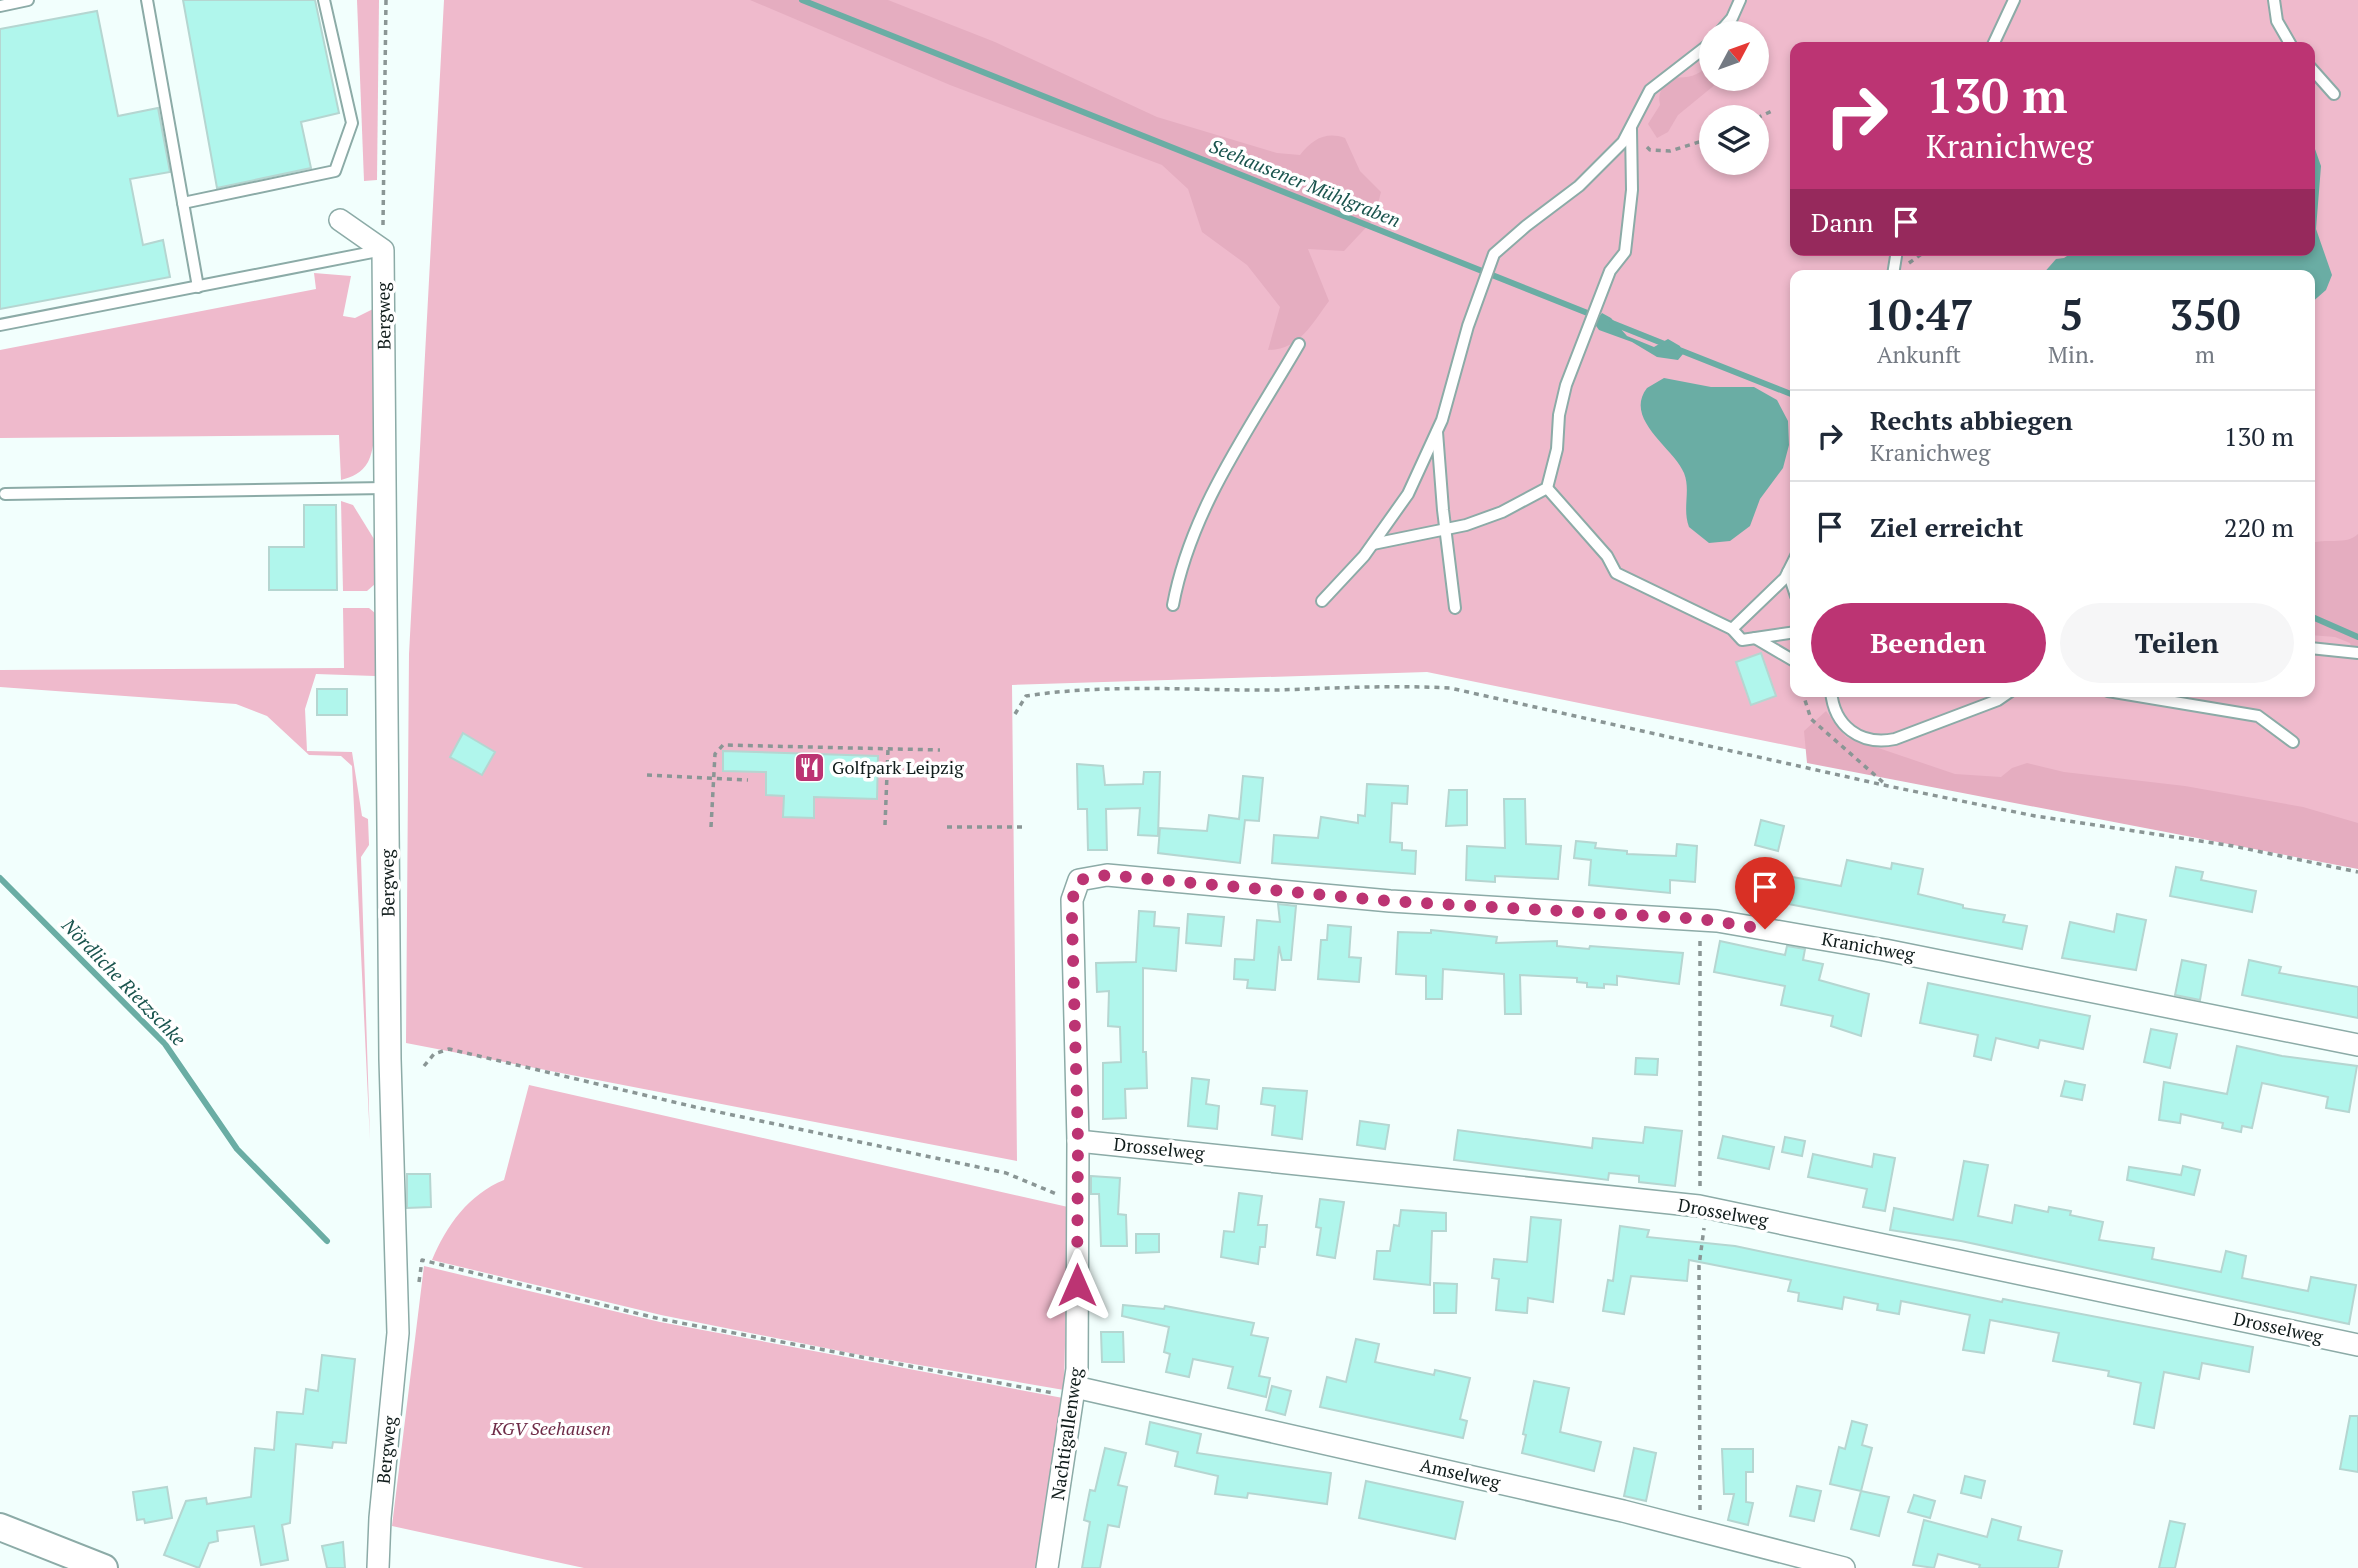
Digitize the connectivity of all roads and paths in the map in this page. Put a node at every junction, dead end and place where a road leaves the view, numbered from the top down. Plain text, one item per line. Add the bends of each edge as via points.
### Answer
1 (28, 0) edge
2 (147, 0) edge
3 (324, 0) edge
4 (386, 0) edge
5 (1740, 0) edge
6 (2014, 0) edge
7 (2274, 0) edge
8 (0, 6) edge
9 (1729, 21) edge
10 (1994, 42) edge
11 (2289, 42) edge
12 (1699, 51) edge
13 (2315, 73) edge
14 (2334, 94) dead end
15 (1774, 110) dead end
16 (1769, 112) edge
17 (1631, 126) junction
18 (1699, 142) edge
19 (183, 203) junction
20 (340, 219) dead end
21 (383, 250) junction
22 (198, 286) junction
23 (0, 325) edge
24 (1299, 344) dead end
25 (1437, 430) junction
26 (386, 488) junction
27 (1547, 488) junction
28 (5, 494) dead end
29 (1445, 529) junction
30 (1373, 544) junction
31 (1790, 568) edge
32 (1788, 572) junction
33 (1790, 578) edge
34 (1322, 601) dead end
35 (1173, 605) dead end
36 (1455, 608) dead end
37 (1732, 629) junction
38 (1790, 633) edge
39 (1755, 638) junction
40 (2315, 649) edge
41 (2358, 653) edge
42 (1790, 658) edge
43 (1832, 697) edge
44 (2002, 697) edge
45 (2144, 697) edge
46 (1015, 714) dead end
47 (2294, 742) dead end
48 (888, 749) junction
49 (940, 750) dead end
50 (647, 775) dead end
51 (714, 778) junction
52 (748, 780) dead end
53 (885, 825) dead end
54 (711, 827) dead end
55 (947, 827) dead end
56 (1022, 827) dead end
57 (2358, 872) edge
58 (1079, 880) joint
59 (2358, 1045) edge
60 (424, 1066) dead end
61 (1078, 1141) junction
62 (1077, 1202) junction
63 (418, 1285) dead end
64 (2358, 1345) edge
65 (1074, 1392) junction
66 (0, 1527) edge
67 (104, 1568) edge
68 (378, 1568) edge
69 (1047, 1568) edge
70 (1844, 1568) edge

1 - 8 lane
2 - 19 lane
3 - 19 lane via 352,123 335,171
4 - 21 path
5 - 9 lane
6 - 10 lane
7 - 11 lane via 2277,21
12 - 17 lane via 1650,90
13 - 14 lane
15 - 16 path
17 - 18 path via 1650,150 1670,151
17 - 25 lane via 1623,142 1579,186 1494,254
17 - 27 lane via 1632,190 1625,252 1610,271 1566,385
19 - 22 lane
20 - 21 street
21 - 22 lane
21 - 26 street, Bergweg
22 - 23 lane
24 - 35 lane via 1227,460 1178,579
25 - 29 lane
25 - 30 lane via 1408,494
26 - 28 lane
26 - 68 street, Bergweg via 390,1059 398,1333
27 - 29 lane via 1502,512
27 - 37 lane via 1607,556 1616,573
29 - 30 lane
29 - 36 lane
30 - 34 lane
31 - 32 lane
32 - 33 lane
32 - 37 lane
37 - 39 lane via 1742,640
38 - 39 lane
39 - 42 lane
40 - 41 lane
43 - 44 lane via 1838,719 1851,732 1879,742 1895,740
45 - 47 lane via 2258,716
46 - 57 path via 1026,696 1087,690 1450,688 1901,789
48 - 49 path
48 - 51 path via 723,745 715,754
48 - 53 path
50 - 51 path
51 - 52 path
51 - 54 path
55 - 56 path
58 - 59 street, Kranichweg via 1107,875 1390,901 1717,921
58 - 61 street, Nachtigallenweg via 1072,900
60 - 62 path via 434,1054 449,1049 1006,1173
61 - 62 street, Nachtigallenweg
61 - 64 street, Drosselweg via 1699,1206
62 - 65 street, Nachtigallenweg
63 - 65 path via 422,1260 660,1319
65 - 69 street, Nachtigallenweg
65 - 70 street, Amselweg via 1623,1511
66 - 67 street

